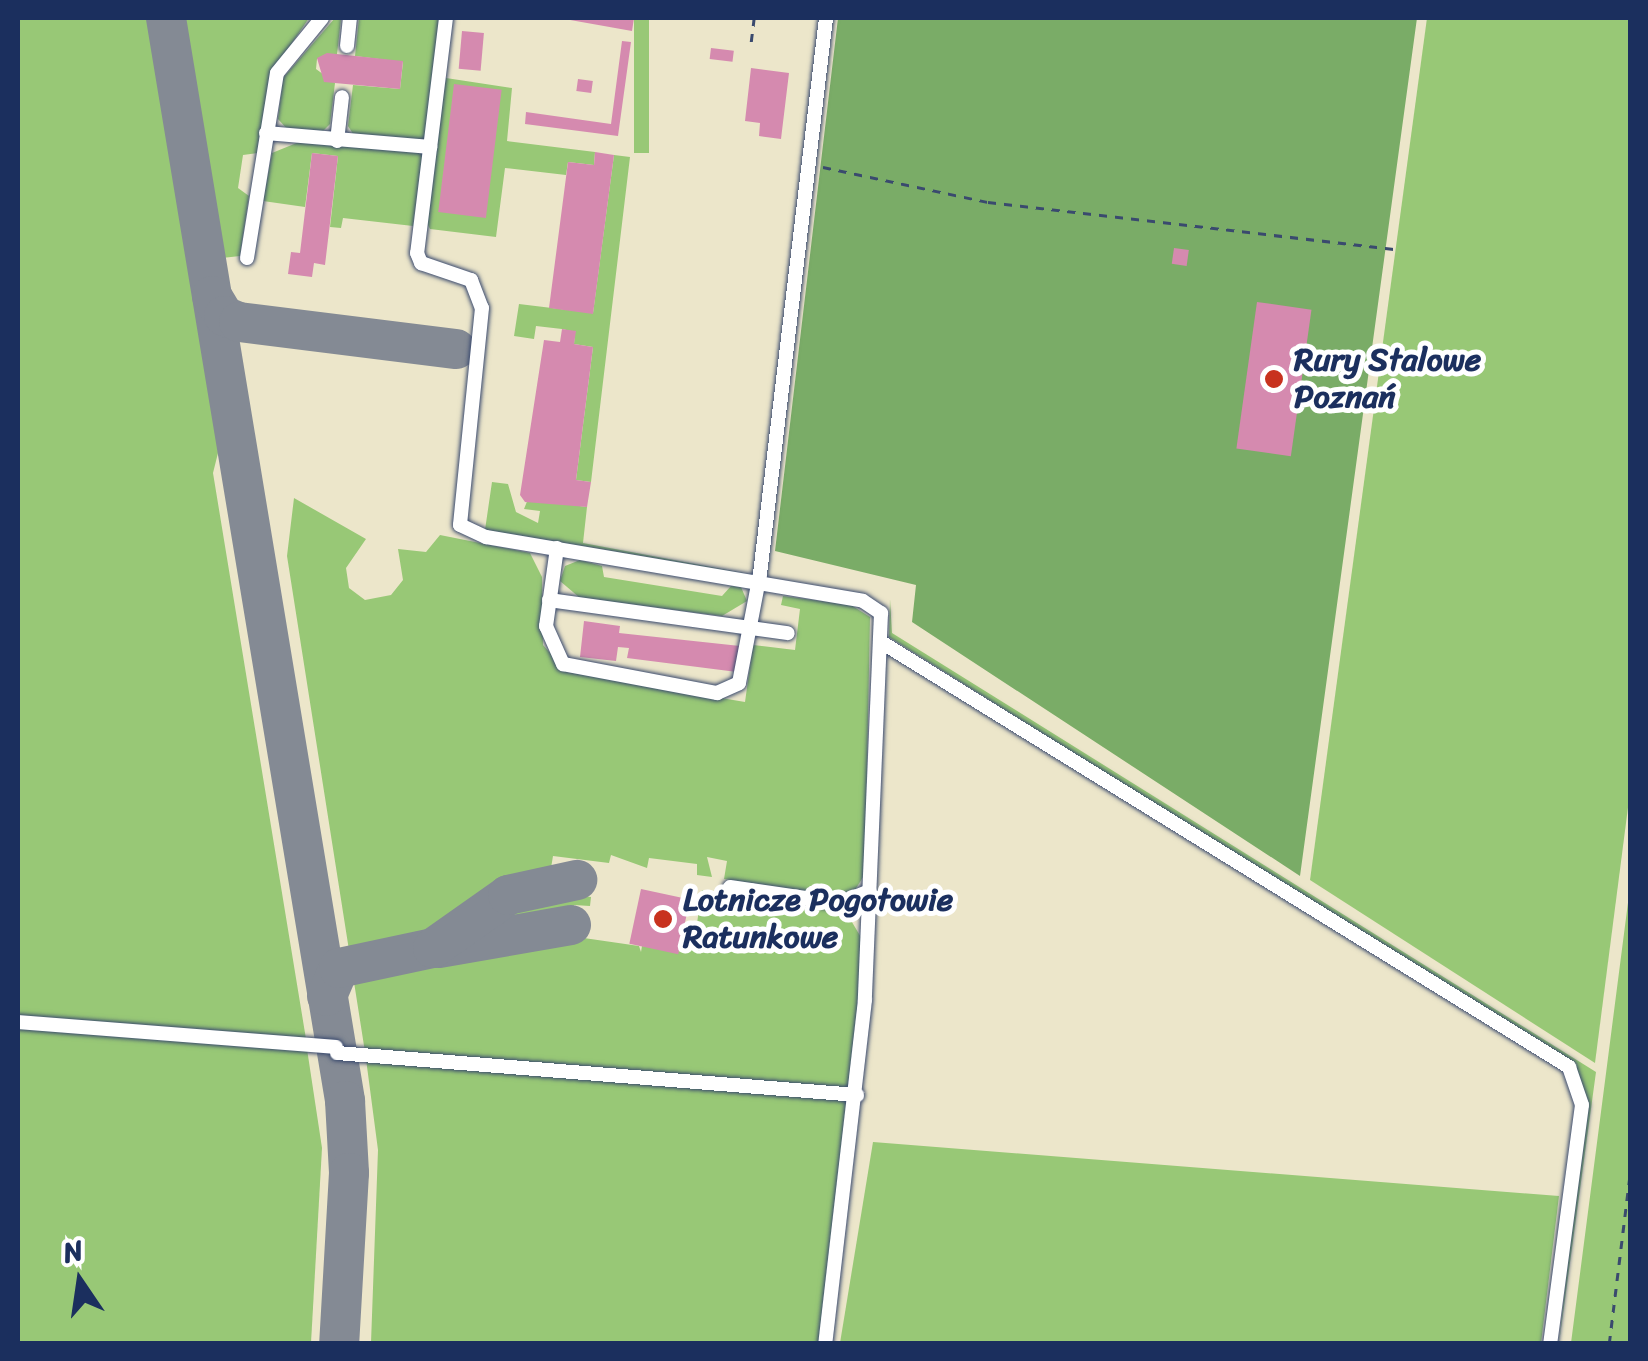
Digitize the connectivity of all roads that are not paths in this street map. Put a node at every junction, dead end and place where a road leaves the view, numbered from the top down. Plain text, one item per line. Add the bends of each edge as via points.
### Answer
1 (322, 18) edge
2 (350, 18) edge
3 (446, 18) edge
4 (826, 18) edge
5 (347, 46) dead end
6 (342, 97) dead end
7 (266, 133) junction
8 (337, 141) junction
9 (430, 147) junction
10 (246, 258) dead end
11 (557, 548) junction
12 (759, 583) junction
13 (549, 600) junction
14 (752, 628) junction
15 (788, 633) dead end
16 (882, 642) junction
17 (730, 887) dead end
18 (870, 891) junction
19 (840, 903) junction
20 (869, 920) junction
21 (18, 1022) edge
22 (857, 1095) junction
23 (825, 1344) edge
24 (1550, 1344) edge

1 - 7 lane via 282,63
2 - 5 lane
3 - 9 lane
4 - 12 lane
6 - 8 lane
7 - 8 lane
7 - 10 lane
8 - 9 lane
9 - 11 lane via 418,258 465,276 482,308 457,518 478,535
11 - 12 lane
11 - 13 lane
12 - 14 lane
12 - 16 lane via 870,604 882,619
13 - 14 lane
13 - 14 lane via 547,637 563,664 718,693 745,675
14 - 15 lane
16 - 18 lane
16 - 24 lane via 1569,1067 1582,1105
17 - 19 lane
18 - 19 lane
18 - 20 lane
19 - 20 lane
20 - 22 lane
21 - 22 lane
22 - 23 lane

